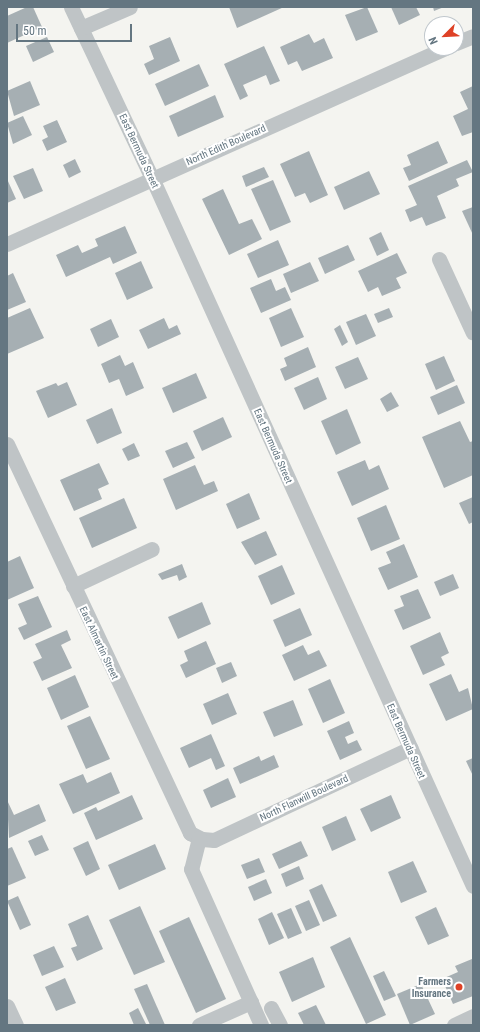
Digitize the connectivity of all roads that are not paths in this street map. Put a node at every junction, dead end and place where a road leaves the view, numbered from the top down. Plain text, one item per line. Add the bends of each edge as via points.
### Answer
1 (71, 7) edge
2 (130, 7) edge
3 (81, 28) junction
4 (428, 56) edge
5 (152, 178) junction
6 (7, 244) edge
7 (439, 259) dead end
8 (473, 333) edge
9 (7, 444) edge
10 (152, 549) dead end
11 (73, 586) junction
12 (410, 748) junction
13 (196, 842) junction
14 (473, 886) edge
15 (250, 1002) junction
16 (7, 1006) edge
17 (272, 1008) dead end
18 (473, 1016) edge
19 (16, 1025) edge
20 (199, 1025) edge
21 (261, 1025) edge
22 (280, 1025) edge
23 (454, 1025) edge

1 - 3 street, East Bermuda Street
2 - 3 street
3 - 5 street, East Bermuda Street
4 - 5 street, North Edith Boulevard
5 - 6 street, North Edith Boulevard
5 - 12 street, East Bermuda Street
7 - 8 street
9 - 11 street, East Almartin Street
10 - 11 street
11 - 13 street, East Almartin Street via 175,806
12 - 13 street, North Flanwill Boulevard via 226,835 214,840
12 - 14 street, East Bermuda Street
13 - 15 street via 191,869
15 - 20 street
15 - 21 street
16 - 19 street
17 - 22 street
18 - 23 street

